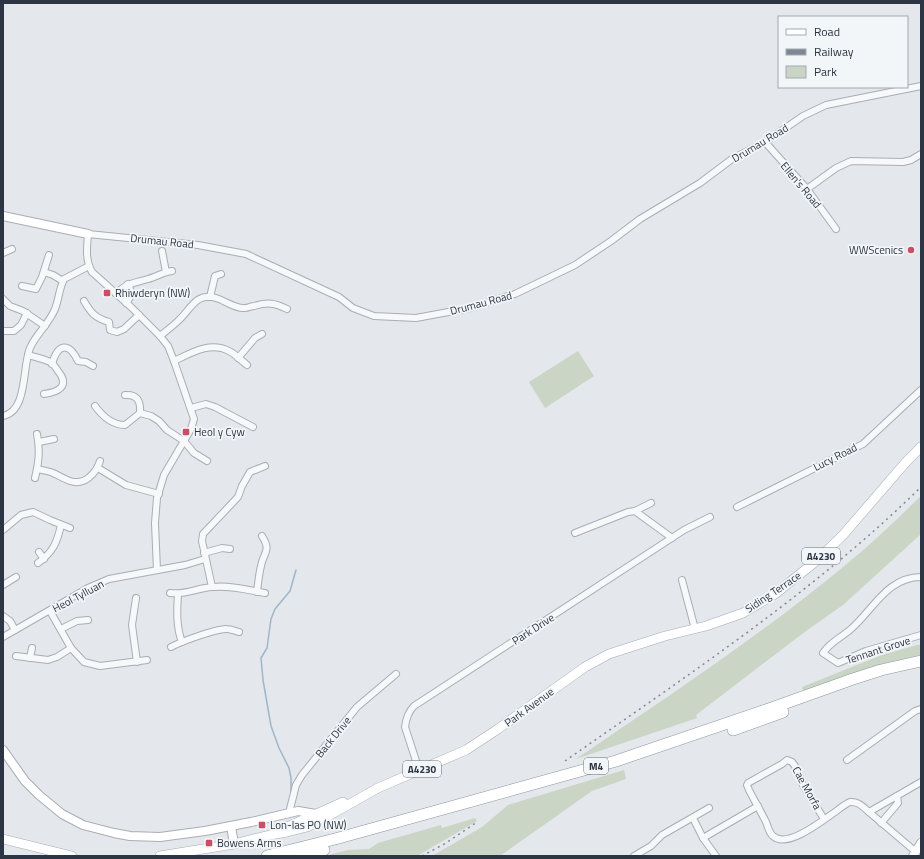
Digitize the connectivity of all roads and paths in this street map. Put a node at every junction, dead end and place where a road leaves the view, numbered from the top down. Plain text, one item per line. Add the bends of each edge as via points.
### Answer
1 (921, 86) edge
2 (765, 142) junction
3 (921, 154) edge
4 (807, 189) junction
5 (3, 216) edge
6 (836, 229) dead end
7 (88, 234) junction
8 (12, 249) dead end
9 (162, 251) dead end
10 (3, 253) edge
11 (49, 254) dead end
12 (88, 266) junction
13 (44, 272) junction
14 (221, 274) dead end
15 (63, 281) junction
16 (128, 284) junction
17 (22, 286) dead end
18 (116, 294) junction
19 (210, 297) junction
20 (3, 299) edge
21 (84, 301) dead end
22 (126, 303) junction
23 (287, 309) dead end
24 (26, 313) junction
25 (139, 315) junction
26 (45, 326) junction
27 (3, 331) edge
28 (262, 334) dead end
29 (160, 336) junction
30 (28, 355) junction
31 (238, 358) junction
32 (174, 361) junction
33 (52, 364) junction
34 (246, 365) dead end
35 (93, 366) dead end
36 (921, 390) edge
37 (44, 394) dead end
38 (125, 394) dead end
39 (95, 406) dead end
40 (191, 408) junction
41 (140, 413) junction
42 (3, 416) edge
43 (253, 427) dead end
44 (37, 434) dead end
45 (54, 439) dead end
46 (184, 441) junction
47 (39, 442) junction
48 (921, 447) edge
49 (100, 461) dead end
50 (207, 462) dead end
51 (265, 466) dead end
52 (98, 468) junction
53 (37, 469) junction
54 (35, 478) dead end
55 (159, 494) junction
56 (651, 503) dead end
57 (737, 507) dead end
58 (635, 511) junction
59 (710, 516) dead end
60 (62, 525) junction
61 (70, 528) dead end
62 (3, 530) edge
63 (575, 533) dead end
64 (262, 536) dead end
65 (672, 538) junction
66 (230, 549) dead end
67 (39, 552) dead end
68 (204, 556) junction
69 (44, 559) junction
70 (38, 563) dead end
71 (157, 570) junction
72 (16, 577) dead end
73 (921, 577) edge
74 (682, 580) dead end
75 (3, 585) edge
76 (212, 586) junction
77 (257, 592) junction
78 (170, 593) dead end
79 (265, 593) dead end
80 (178, 594) junction
81 (136, 598) dead end
82 (50, 610) junction
83 (3, 616) edge
84 (88, 620) dead end
85 (61, 629) junction
86 (694, 629) junction
87 (15, 630) junction
88 (239, 632) dead end
89 (921, 635) edge
90 (3, 637) edge
91 (182, 642) junction
92 (171, 647) dead end
93 (32, 648) dead end
94 (71, 648) junction
95 (16, 656) dead end
96 (30, 658) junction
97 (147, 660) dead end
98 (921, 661) edge
99 (137, 662) junction
100 (921, 669) edge
101 (396, 674) dead end
102 (921, 709) edge
103 (3, 750) edge
104 (847, 760) dead end
105 (419, 770) junction
106 (921, 782) edge
107 (897, 796) junction
108 (758, 806) junction
109 (709, 808) dead end
110 (869, 812) junction
111 (289, 813) junction
112 (316, 818) junction
113 (693, 818) junction
114 (824, 819) junction
115 (302, 820) junction
116 (881, 823) junction
117 (231, 826) junction
118 (270, 835) junction
119 (703, 838) junction
120 (3, 839) edge
121 (921, 843) edge
122 (234, 844) junction
123 (915, 854) edge
124 (72, 856) edge
125 (160, 856) edge
126 (267, 856) edge
127 (300, 856) edge
128 (634, 856) edge
129 (716, 856) edge

1 - 2 street, Drumau Road via 826,105 803,116
2 - 4 street, Ellen's Road
2 - 7 street, Drumau Road via 732,159 700,184 640,219 575,265 552,277 515,294 470,308 416,318 374,316 353,308 339,296 246,254 198,245
3 - 4 street via 903,162 851,161 836,168
4 - 6 street, Ellen's Road
5 - 7 main road, Drumau Road
7 - 12 street
8 - 10 street
9 - 16 street via 169,271
11 - 13 street
12 - 15 street
12 - 18 street
13 - 15 street
13 - 17 street via 36,289
14 - 19 street via 215,276
15 - 26 street via 55,310
16 - 18 street
16 - 22 street via 131,297
18 - 22 street
19 - 23 street via 242,308 265,303
19 - 29 street via 200,298 192,304 179,320
20 - 24 street via 10,306
21 - 25 street via 98,319 109,322 110,330 117,332
22 - 25 street
24 - 26 street
24 - 27 street via 21,325 14,331
25 - 29 street
26 - 30 street via 33,342
28 - 31 street via 255,338
29 - 32 street via 168,346
30 - 33 street
30 - 42 street via 18,402 11,414
31 - 32 street via 229,351 217,347 204,348
31 - 34 street
32 - 40 street
33 - 35 street via 54,356 65,347 72,350 78,361
33 - 37 street via 62,376 64,383 54,393
36 - 57 street, Lucy Road via 863,444
38 - 41 street via 132,394 136,398
39 - 41 street via 100,414 112,423 120,425 125,425
40 - 43 street via 206,404
40 - 46 street via 193,425
41 - 46 street via 151,416
44 - 47 street
45 - 47 street
46 - 50 street via 194,453
46 - 55 street via 164,475
47 - 53 street
48 - 86 main road, Siding Terrace / A4230 via 843,535 794,579 743,613
49 - 52 street
51 - 68 street via 250,472 238,497 203,534
52 - 53 street via 87,479 74,482
52 - 55 street via 126,485
53 - 54 street
55 - 71 street via 155,523
56 - 58 street
58 - 63 street
58 - 65 street
59 - 65 street, Park Drive
60 - 61 street
60 - 62 street via 33,512 27,512
60 - 69 street via 53,550
64 - 77 street via 267,553 261,564
65 - 105 street, Park Drive via 414,706 408,714 405,727
66 - 68 street, Heol Tylluan via 222,548
67 - 69 street
68 - 71 street, Heol Tylluan via 185,565
68 - 76 street
69 - 70 street
71 - 82 street, Heol Tylluan via 109,579
72 - 75 street
73 - 89 street, Tennant Grove via 903,580 893,586 879,597 850,630 828,645 823,653 838,663
74 - 86 street
76 - 77 street
76 - 80 street
77 - 79 street
78 - 80 street
80 - 91 street via 177,609
81 - 99 street via 132,626
82 - 85 street
82 - 87 street, Heol Tylluan
83 - 87 street via 10,621
84 - 85 street via 77,621
85 - 94 street
86 - 105 main road, Park Avenue / A4230 via 609,654 585,667 478,743
87 - 90 street, Heol Tylluan
88 - 91 street via 228,628 220,629
91 - 92 street
93 - 96 street
94 - 96 street via 48,660
94 - 99 street via 84,662 100,666
95 - 96 street
97 - 99 street
98 - 126 highway, M4 via 853,679 616,761
100 - 127 highway, M4 via 855,686 767,719 623,766
101 - 111 street, Back Drive via 357,707 302,775 296,785
102 - 104 street
103 - 117 main road via 25,781 39,795 62,814 83,825 145,837 175,836
105 - 112 main road, Park Avenue / A4230
106 - 107 street
107 - 110 street
107 - 116 street via 898,803
108 - 114 street, Cae Morfa via 768,830 777,839 791,839
108 - 114 street, Cae Morfa via 749,790 748,782 787,760 795,766 803,785
108 - 119 street
109 - 113 street
110 - 114 street, Cae Morfa via 859,804 851,802
110 - 116 street
111 - 112 main road via 303,811
111 - 115 main road
111 - 117 main road
112 - 115 main road, Park Avenue / A4230
112 - 118 main road, A4230 via 299,829
113 - 119 street
113 - 128 street via 662,835
115 - 118 main road, A4230
116 - 123 street
117 - 122 main road
118 - 122 main road, A4230
119 - 129 street
120 - 124 main road
121 - 123 main road
122 - 125 main road, A4230

